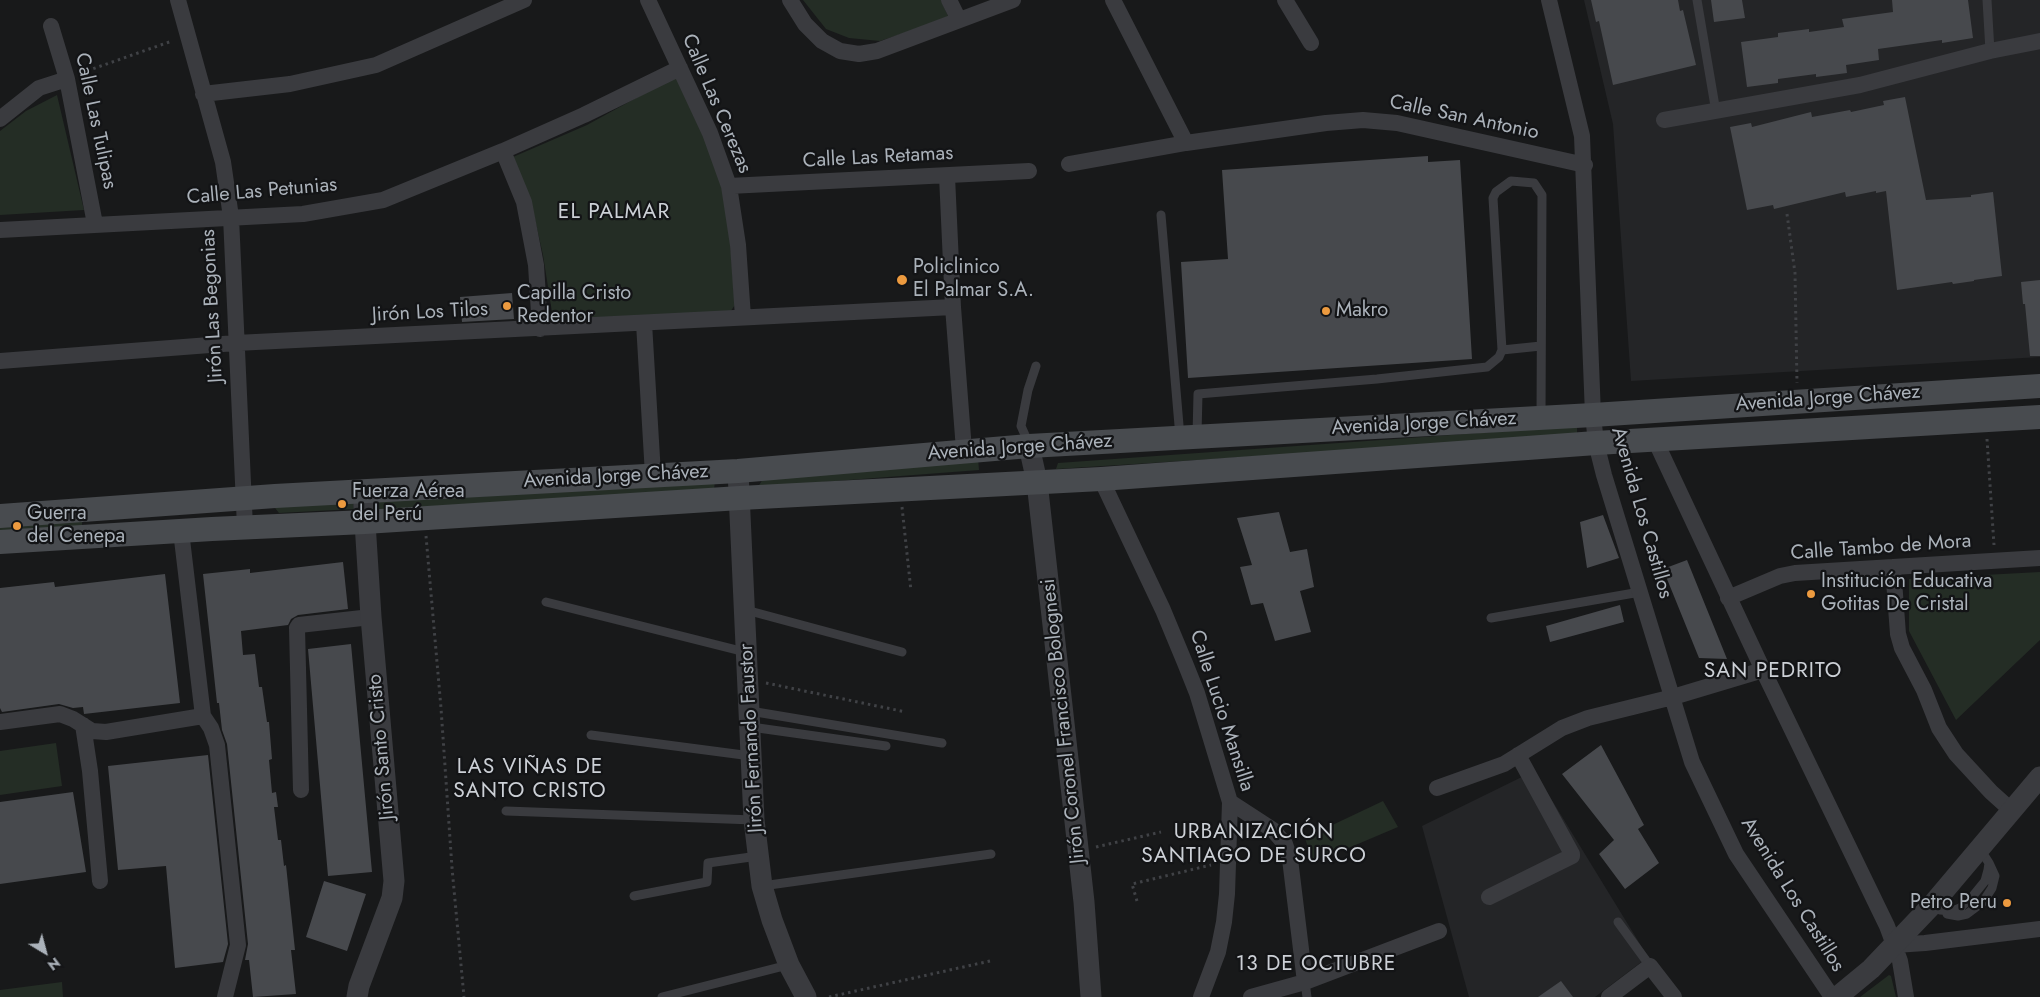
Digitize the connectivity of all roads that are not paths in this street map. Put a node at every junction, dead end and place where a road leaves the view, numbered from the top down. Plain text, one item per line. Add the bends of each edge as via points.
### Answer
1 (178, 0) edge
2 (524, 0) edge
3 (648, 0) edge
4 (790, 0) edge
5 (949, 0) edge
6 (1013, 0) edge
7 (1113, 0) edge
8 (1285, 0) edge
9 (1549, 0) edge
10 (1697, 0) edge
11 (1987, 0) edge
12 (959, 20) junction
13 (51, 26) dead end
14 (2040, 41) edge
15 (1312, 43) dead end
16 (1990, 51) junction
17 (680, 68) junction
18 (66, 79) junction
19 (204, 94) junction
20 (1716, 112) junction
21 (0, 119) edge
22 (1664, 120) dead end
23 (1186, 143) junction
24 (503, 152) junction
25 (1068, 164) dead end
26 (1585, 165) junction
27 (1029, 171) dead end
28 (947, 176) junction
29 (729, 186) junction
30 (1161, 215) dead end
31 (230, 217) junction
32 (95, 224) junction
33 (0, 230) edge
34 (953, 306) junction
35 (743, 317) junction
36 (644, 323) junction
37 (540, 329) junction
38 (236, 343) junction
39 (1541, 346) junction
40 (1502, 350) junction
41 (0, 361) edge
42 (1036, 366) dead end
43 (2040, 386) edge
44 (1593, 415) junction
45 (2040, 417) edge
46 (1541, 418) junction
47 (1189, 437) junction
48 (1655, 440) junction
49 (1596, 443) junction
50 (1029, 446) junction
51 (964, 450) junction
52 (738, 471) junction
53 (652, 475) junction
54 (1101, 479) junction
55 (1037, 482) junction
56 (363, 491) junction
57 (244, 498) junction
58 (740, 498) junction
59 (0, 516) edge
60 (365, 522) junction
61 (245, 527) junction
62 (180, 531) junction
63 (0, 542) edge
64 (2040, 558) edge
65 (1893, 567) junction
66 (1640, 592) junction
67 (1728, 598) junction
68 (546, 602) dead end
69 (746, 610) junction
70 (371, 617) junction
71 (1491, 618) dead end
72 (902, 652) dead end
73 (748, 653) junction
74 (1763, 670) junction
75 (1673, 697) junction
76 (203, 716) junction
77 (750, 719) junction
78 (0, 722) edge
79 (83, 726) junction
80 (592, 735) dead end
81 (942, 743) dead end
82 (886, 746) dead end
83 (1518, 755) junction
84 (752, 756) junction
85 (2040, 777) edge
86 (1437, 788) dead end
87 (301, 790) dead end
88 (1230, 802) junction
89 (2012, 810) junction
90 (506, 811) dead end
91 (754, 820) junction
92 (991, 854) dead end
93 (758, 856) junction
94 (1984, 856) junction
95 (100, 881) dead end
96 (762, 886) junction
97 (634, 896) dead end
98 (1489, 897) dead end
99 (1936, 908) junction
100 (1618, 922) dead end
101 (2040, 929) edge
102 (1439, 931) dead end
103 (1895, 945) junction
104 (789, 965) junction
105 (1650, 966) junction
106 (1306, 990) edge
107 (225, 997) edge
108 (357, 997) edge
109 (662, 997) edge
110 (806, 997) edge
111 (1091, 997) edge
112 (1201, 997) edge
113 (1251, 997) edge
114 (1609, 997) edge
115 (1674, 997) edge
116 (1832, 997) edge
117 (1837, 997) edge
118 (1906, 997) edge

1 - 19 street, Jirón Las Begonias
2 - 19 street via 376,65 290,84
3 - 17 street, Calle Las Cerezas
4 - 12 street via 814,34 830,47 849,54 878,51
5 - 12 street
6 - 12 street
7 - 23 street
8 - 15 street
9 - 26 street, Avenida Los Castillos via 1582,136
10 - 20 lane
11 - 16 lane
13 - 18 street, Calle Las Tulipas
14 - 16 street
16 - 20 street via 1860,85
17 - 24 street, Calle Las Petunias
17 - 29 street, Calle Las Cerezas via 710,133
18 - 21 street via 39,88
18 - 32 street, Calle Las Tulipas
19 - 31 street, Jirón Las Begonias via 222,162
20 - 22 street
23 - 25 street, Calle San Antonio
23 - 26 street, Calle San Antonio via 1362,120 1397,122
24 - 31 street, Calle Las Petunias via 384,200 302,214
24 - 37 street via 524,202 536,265
26 - 44 street, Avenida Los Castillos
27 - 28 street, Calle Las Retamas
28 - 29 street, Calle Las Retamas
28 - 34 street
29 - 35 street, Calle Las Cerezas via 738,246
30 - 47 lane
31 - 32 street, Calle Las Petunias
31 - 38 street, Jirón Las Begonias
32 - 33 street, Calle Las Petunias
34 - 35 street, Jirón Los Tilos
34 - 51 street
35 - 36 street, Jirón Los Tilos
36 - 37 street, Jirón Los Tilos
36 - 53 street
37 - 38 street, Jirón Los Tilos
38 - 41 street, Jirón Los Tilos
38 - 57 street, Jirón Las Begonias
39 - 40 lane
39 - 40 lane via 1542,196 1534,183 1511,181 1493,198
39 - 46 lane
40 - 47 lane via 1499,358 1487,367 1198,394
42 - 50 lane via 1021,426
43 - 44 main road, Avenida Jorge Chávez
44 - 46 main road, Avenida Jorge Chávez
44 - 49 street, Avenida Los Castillos
45 - 48 main road, Avenida Jorge Chávez
46 - 47 main road, Avenida Jorge Chávez
47 - 50 main road, Avenida Jorge Chávez
48 - 49 main road, Avenida Jorge Chávez
48 - 67 street
49 - 54 main road, Avenida Jorge Chávez
49 - 66 street, Avenida Los Castillos
50 - 51 main road, Avenida Jorge Chávez
50 - 55 street, Jirón Coronel Francisco Bolognesi
51 - 52 main road, Avenida Jorge Chávez
52 - 53 main road, Avenida Jorge Chávez
52 - 58 street, Jirón Fernando Faustor
53 - 56 main road, Avenida Jorge Chávez
54 - 55 main road, Avenida Jorge Chávez
54 - 88 street, Calle Lucio Mansilla via 1185,662
55 - 58 main road, Avenida Jorge Chávez
55 - 111 street, Jirón Coronel Francisco Bolognesi
56 - 57 main road, Avenida Jorge Chávez
56 - 60 street, Jirón Santo Cristo
57 - 59 main road, Avenida Jorge Chávez
57 - 61 street, Jirón Las Begonias
58 - 60 main road, Avenida Jorge Chávez
58 - 69 street, Jirón Fernando Faustor
60 - 61 main road, Avenida Jorge Chávez
60 - 70 street, Jirón Santo Cristo
61 - 62 main road, Avenida Jorge Chávez
62 - 63 main road, Avenida Jorge Chávez
62 - 76 street
64 - 65 street, Calle Tambo de Mora
65 - 67 street, Calle Tambo de Mora via 1795,573
65 - 89 street via 1898,634 1939,728 1956,754
66 - 71 lane
66 - 75 street, Avenida Los Castillos
67 - 74 street
68 - 73 lane
69 - 72 lane
69 - 73 street, Jirón Fernando Faustor
70 - 87 street via 299,625 297,628
70 - 108 street, Jirón Santo Cristo via 394,880 392,898
73 - 77 street, Jirón Fernando Faustor
74 - 75 street
74 - 103 street
75 - 83 street via 1588,718 1562,728
75 - 116 street, Avenida Los Castillos via 1692,762 1736,854
76 - 79 street via 106,732 92,731
76 - 107 street via 217,745 238,945
77 - 81 lane
77 - 82 lane
77 - 84 street, Jirón Fernando Faustor
78 - 79 street via 60,714
79 - 95 street
80 - 84 lane
83 - 86 street via 1504,764
83 - 98 street via 1572,856
84 - 91 street, Jirón Fernando Faustor
85 - 89 street
88 - 106 street via 1273,830 1284,844 1290,859
88 - 112 street, Calle Lucio Mansilla via 1222,938
89 - 94 street
90 - 91 lane
91 - 93 street, Jirón Fernando Faustor
92 - 96 lane
93 - 96 street, Jirón Fernando Faustor
93 - 97 lane via 708,863 707,882
94 - 99 street
94 - 99 lane via 1995,876 1983,902 1967,914 1958,916
96 - 104 street, Jirón Fernando Faustor
99 - 103 street
100 - 105 lane
101 - 103 street
102 - 106 street
103 - 117 street
103 - 118 street
104 - 109 lane
104 - 110 street, Jirón Fernando Faustor
105 - 114 street
105 - 115 street
106 - 113 street

